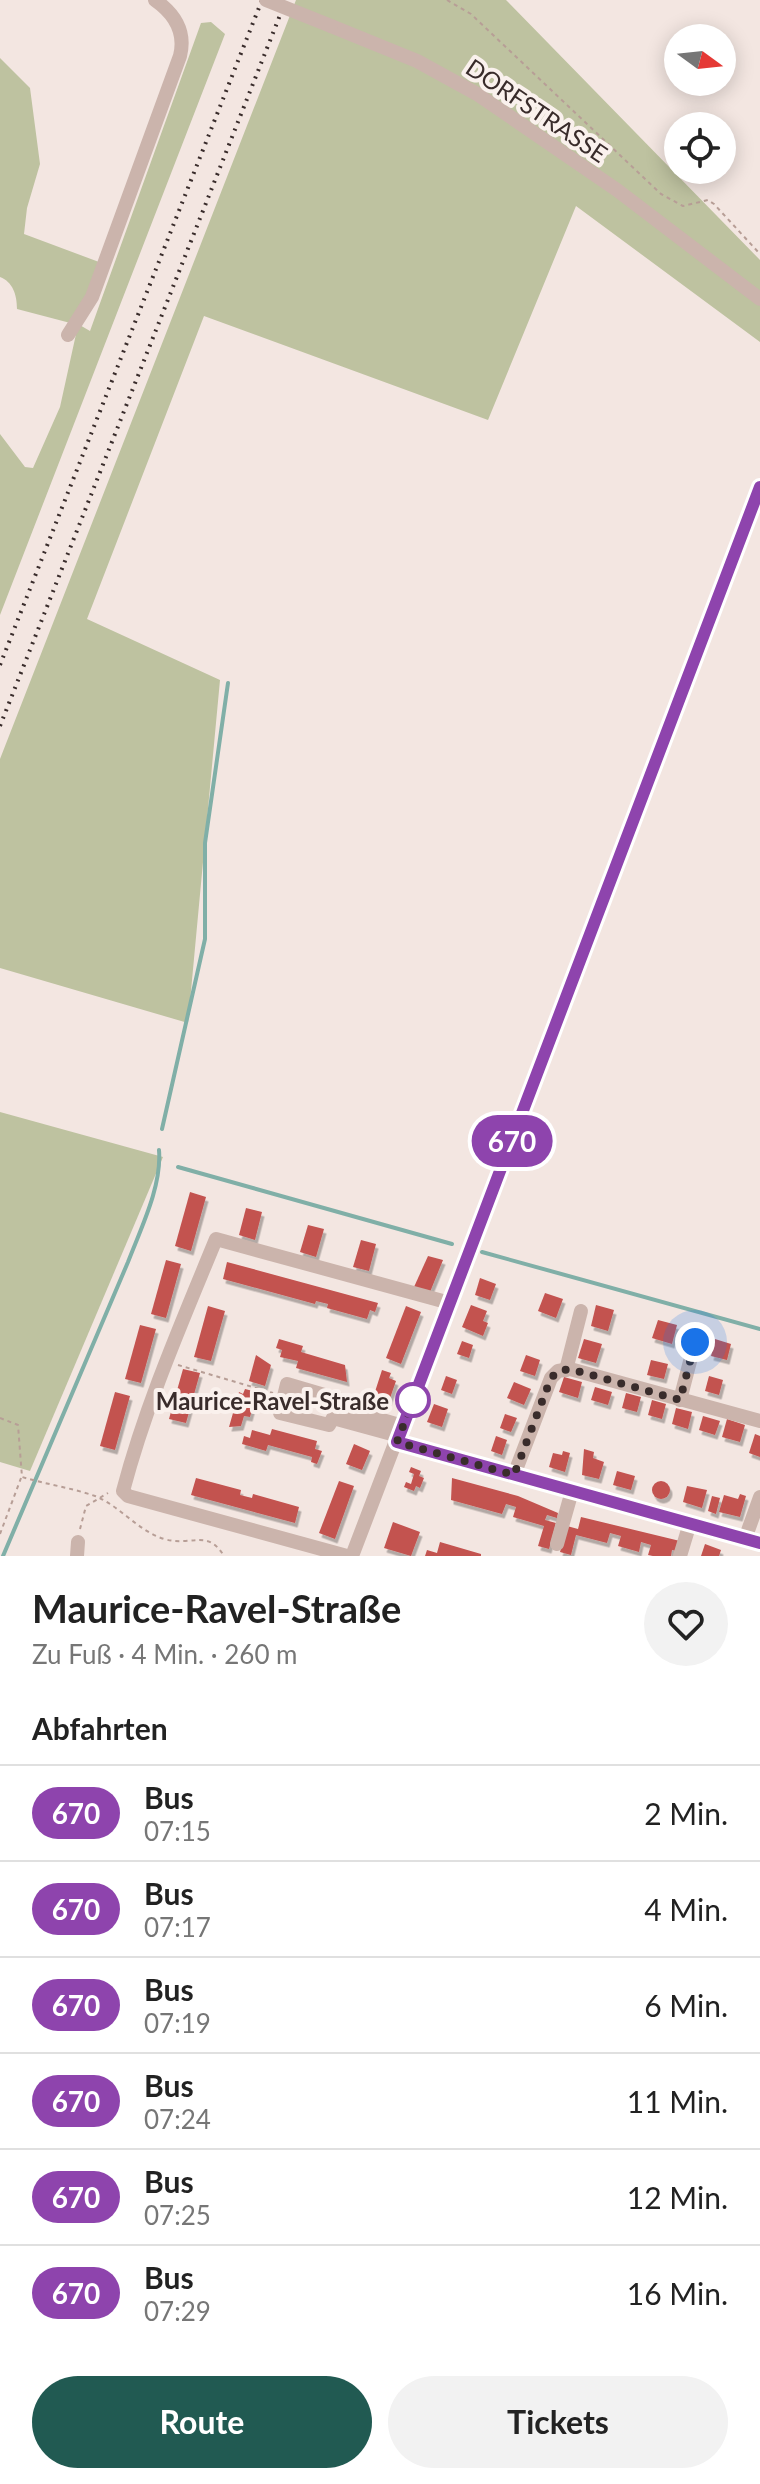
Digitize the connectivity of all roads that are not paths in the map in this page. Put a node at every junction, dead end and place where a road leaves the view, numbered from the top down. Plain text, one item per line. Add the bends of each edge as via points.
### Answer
1 (155, 0) edge
2 (266, 0) edge
3 (760, 299) edge
4 (68, 335) dead end
5 (760, 487) edge
6 (450, 1303) junction
7 (581, 1311) dead end
8 (695, 1342) dead end
9 (566, 1370) junction
10 (680, 1400) junction
11 (335, 1412) junction
12 (760, 1421) edge
13 (400, 1435) junction
14 (514, 1475) junction
15 (572, 1491) junction
16 (760, 1497) edge
17 (690, 1523) junction
18 (745, 1539) junction
19 (760, 1543) edge
20 (557, 1544) dead end
21 (350, 1556) edge
22 (680, 1556) edge

1 - 4 street via 176,20 183,45 92,297
2 - 3 street, DORFSTRASSE, bridge via 417,61 477,94 617,190
5 - 6 street
6 - 13 street
6 - 21 street via 216,1239 142,1418 123,1491 128,1496
7 - 9 street
8 - 10 street
9 - 10 street
9 - 14 street via 551,1378
10 - 12 street
11 - 11 street via 338,1399 287,1384 280,1413 329,1425
11 - 13 street
13 - 14 street
13 - 21 street
14 - 15 street
15 - 17 street
15 - 20 street
16 - 18 street
17 - 18 street
17 - 22 street
18 - 19 street

